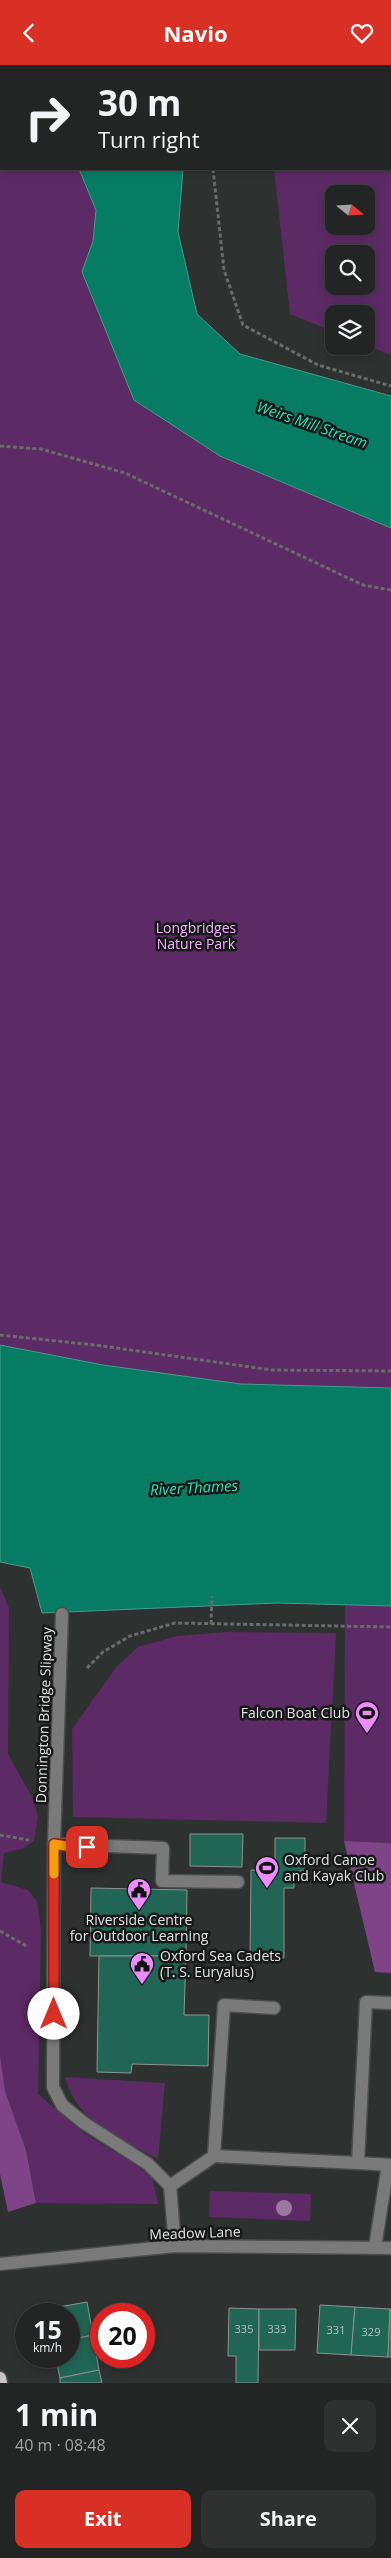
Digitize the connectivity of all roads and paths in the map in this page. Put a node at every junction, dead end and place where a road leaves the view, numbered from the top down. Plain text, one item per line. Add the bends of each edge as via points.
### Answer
1 (213, 170) edge
2 (391, 386) edge
3 (0, 446) edge
4 (391, 590) edge
5 (0, 1335) edge
6 (391, 1371) edge
7 (212, 1596) dead end
8 (62, 1614) dead end
9 (211, 1624) junction
10 (391, 1627) edge
11 (60, 1693) junction
12 (54, 1844) junction
13 (238, 1882) dead end
14 (391, 2003) edge
15 (274, 2008) dead end
16 (214, 2156) junction
17 (358, 2163) junction
18 (389, 2165) edge
19 (170, 2186) junction
20 (176, 2246) junction
21 (375, 2247) junction
22 (391, 2248) edge
23 (0, 2264) edge
24 (0, 2378) edge
25 (1, 2383) edge

1 - 2 path via 224,269 243,325 318,365
3 - 4 path via 41,449 125,473 364,585
5 - 6 path via 272,1370
7 - 9 path
8 - 11 street, Donnington Bridge Slipway
9 - 10 path
9 - 11 path via 175,1623 130,1636 103,1652
11 - 12 street, Donnington Bridge Slipway
12 - 13 street via 163,1847 162,1881
12 - 19 street, Donnington Bridge Slipway via 53,2087 62,2105 148,2164
14 - 17 street via 366,2001
15 - 16 street via 224,2005
16 - 17 street
16 - 19 street
17 - 18 street
18 - 21 street
19 - 20 street
20 - 21 street, Meadow Lane
20 - 23 street, Meadow Lane
21 - 22 street, Meadow Lane
24 - 25 main road

